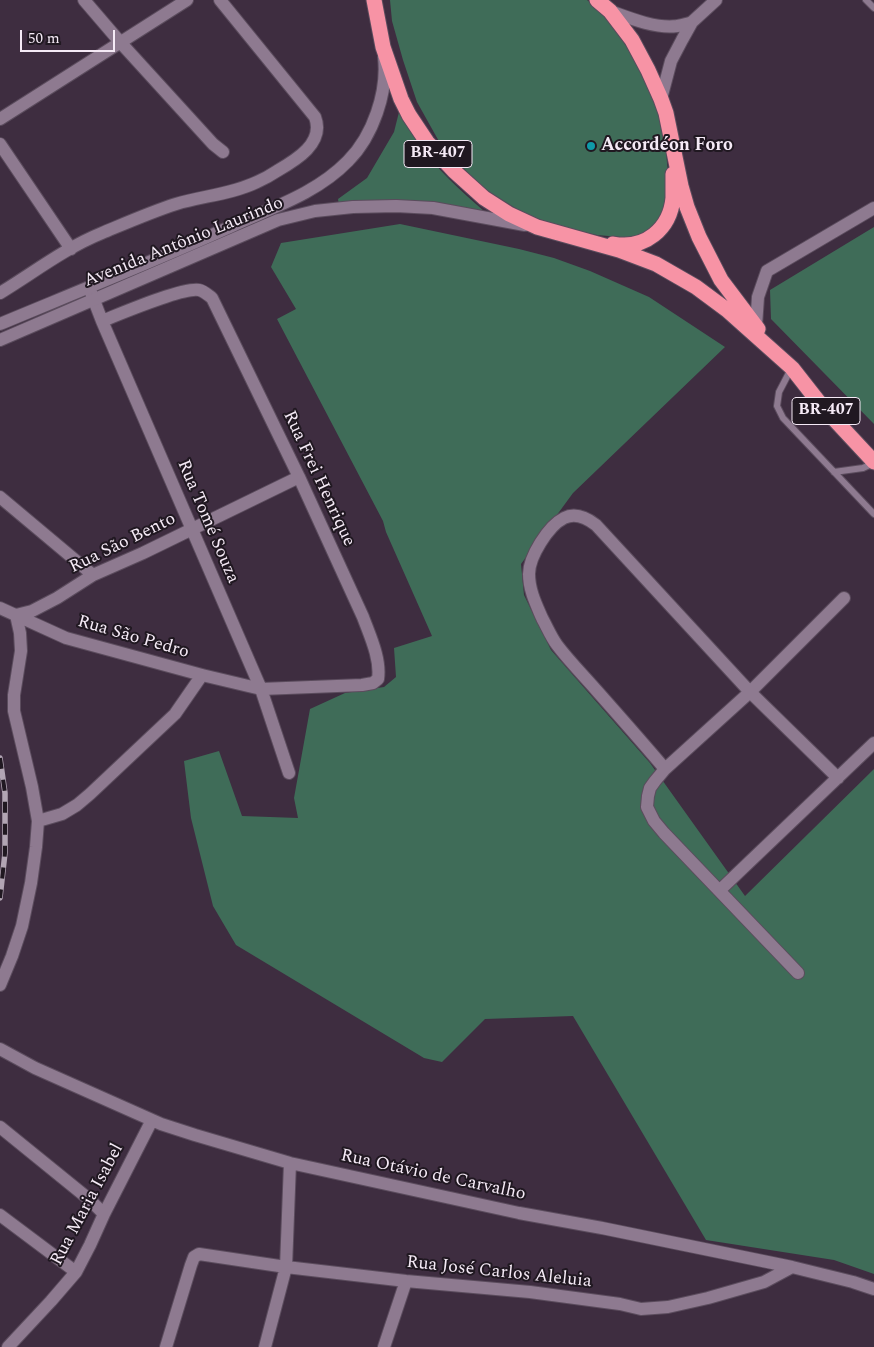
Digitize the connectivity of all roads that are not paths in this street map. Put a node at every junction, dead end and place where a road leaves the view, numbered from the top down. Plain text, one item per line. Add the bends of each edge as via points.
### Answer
1 (84, 0) edge
2 (187, 0) edge
3 (220, 0) edge
4 (596, 0) edge
5 (716, 0) edge
6 (866, 0) edge
7 (374, 2) edge
8 (874, 8) edge
9 (610, 11) junction
10 (692, 22) junction
11 (120, 42) junction
12 (383, 47) junction
13 (661, 99) junction
14 (0, 119) edge
15 (0, 144) edge
16 (674, 150) junction
17 (223, 152) dead end
18 (874, 208) edge
19 (537, 227) junction
20 (575, 238) junction
21 (71, 249) junction
22 (0, 293) edge
23 (91, 293) junction
24 (102, 321) junction
25 (0, 324) edge
26 (756, 326) junction
27 (4, 338) edge
28 (786, 362) junction
29 (874, 463) edge
30 (834, 472) junction
31 (298, 477) junction
32 (0, 497) edge
33 (874, 514) edge
34 (192, 530) junction
35 (93, 575) junction
36 (844, 598) dead end
37 (0, 608) edge
38 (16, 615) junction
39 (202, 676) junction
40 (261, 689) junction
41 (750, 692) junction
42 (874, 744) edge
43 (666, 769) junction
44 (289, 772) dead end
45 (838, 778) junction
46 (38, 821) junction
47 (720, 890) junction
48 (798, 974) dead end
49 (0, 985) edge
50 (0, 1050) edge
51 (152, 1120) junction
52 (0, 1127) edge
53 (290, 1163) junction
54 (104, 1214) junction
55 (0, 1215) edge
56 (286, 1267) junction
57 (792, 1267) junction
58 (76, 1272) junction
59 (406, 1281) junction
60 (874, 1289) edge
61 (8, 1347) edge
62 (166, 1347) edge
63 (265, 1347) edge
64 (384, 1347) edge

1 - 11 street
2 - 11 street
3 - 21 street via 315,117 317,124 313,142 296,159 257,182 176,204
4 - 9 highway, BR-407
5 - 10 street
6 - 8 lane
7 - 12 highway, BR-407
9 - 10 street via 668,26
9 - 13 highway, BR-407 via 632,40
10 - 13 street via 671,61
11 - 14 street
11 - 17 street
12 - 19 highway, BR-407 via 401,99 427,142 484,198
12 - 23 street, Avenida Antônio Laurindo via 382,94 372,128 362,145 338,171 289,202
13 - 16 highway, BR-407
15 - 21 street
16 - 20 highway, BR-407 via 673,199 661,229 636,244 619,245
16 - 26 highway, BR-407 via 687,207 699,237 721,280
18 - 26 street via 767,271 758,297
19 - 20 highway, BR-407
19 - 23 street, Avenida Antônio Laurindo via 433,208 352,207 315,211 278,220
20 - 28 highway, BR-407 via 656,264 688,282 728,310
21 - 22 street
23 - 24 street, Rua Tomé Souza
23 - 25 street, Avenida Antônio Laurindo
23 - 27 street, Avenida Antônio Laurindo
24 - 31 street, Rua Frei Henrique via 190,290 206,293 212,298
24 - 34 street, Rua Tomé Souza
25 - 27 street
26 - 28 highway, BR-407
28 - 29 highway, BR-407
28 - 30 lane via 778,406 783,418
29 - 30 lane
30 - 33 lane
31 - 34 street, Rua São Bento
31 - 40 street, Rua Frei Henrique via 371,637 378,679 362,685
32 - 35 street
34 - 35 street, Rua São Bento
34 - 40 street, Rua Tomé Souza
35 - 38 street, Rua São Bento via 57,598
36 - 41 street
37 - 38 street, Rua São Pedro
38 - 39 street, Rua São Pedro via 66,638
38 - 46 street via 21,651 14,710
39 - 40 street, Rua São Pedro
39 - 46 street via 175,714 90,794 62,814
40 - 44 street, Rua Tomé Souza
41 - 43 street
41 - 43 street via 591,521 572,516 557,523 537,547 532,559 529,572 533,598 557,645
41 - 45 street
42 - 45 street
43 - 47 street via 650,788 647,807 664,833
45 - 47 street
46 - 49 street via 22,926
47 - 48 street
50 - 51 street, Rua Otávio de Carvalho
51 - 53 street, Rua Otávio de Carvalho
51 - 54 street, Rua Maria Isabel
52 - 54 street
53 - 56 street
53 - 57 street, Rua Otávio de Carvalho via 519,1214
54 - 58 street, Rua Maria Isabel
55 - 58 street
56 - 59 street, Rua José Carlos Aleluia
56 - 62 street, Rua José Carlos Aleluia via 196,1255
56 - 63 street
57 - 59 street, Rua José Carlos Aleluia via 754,1285 656,1309 530,1292
57 - 60 street, Rua Otávio de Carvalho
58 - 61 street, Rua Maria Isabel
59 - 64 street

